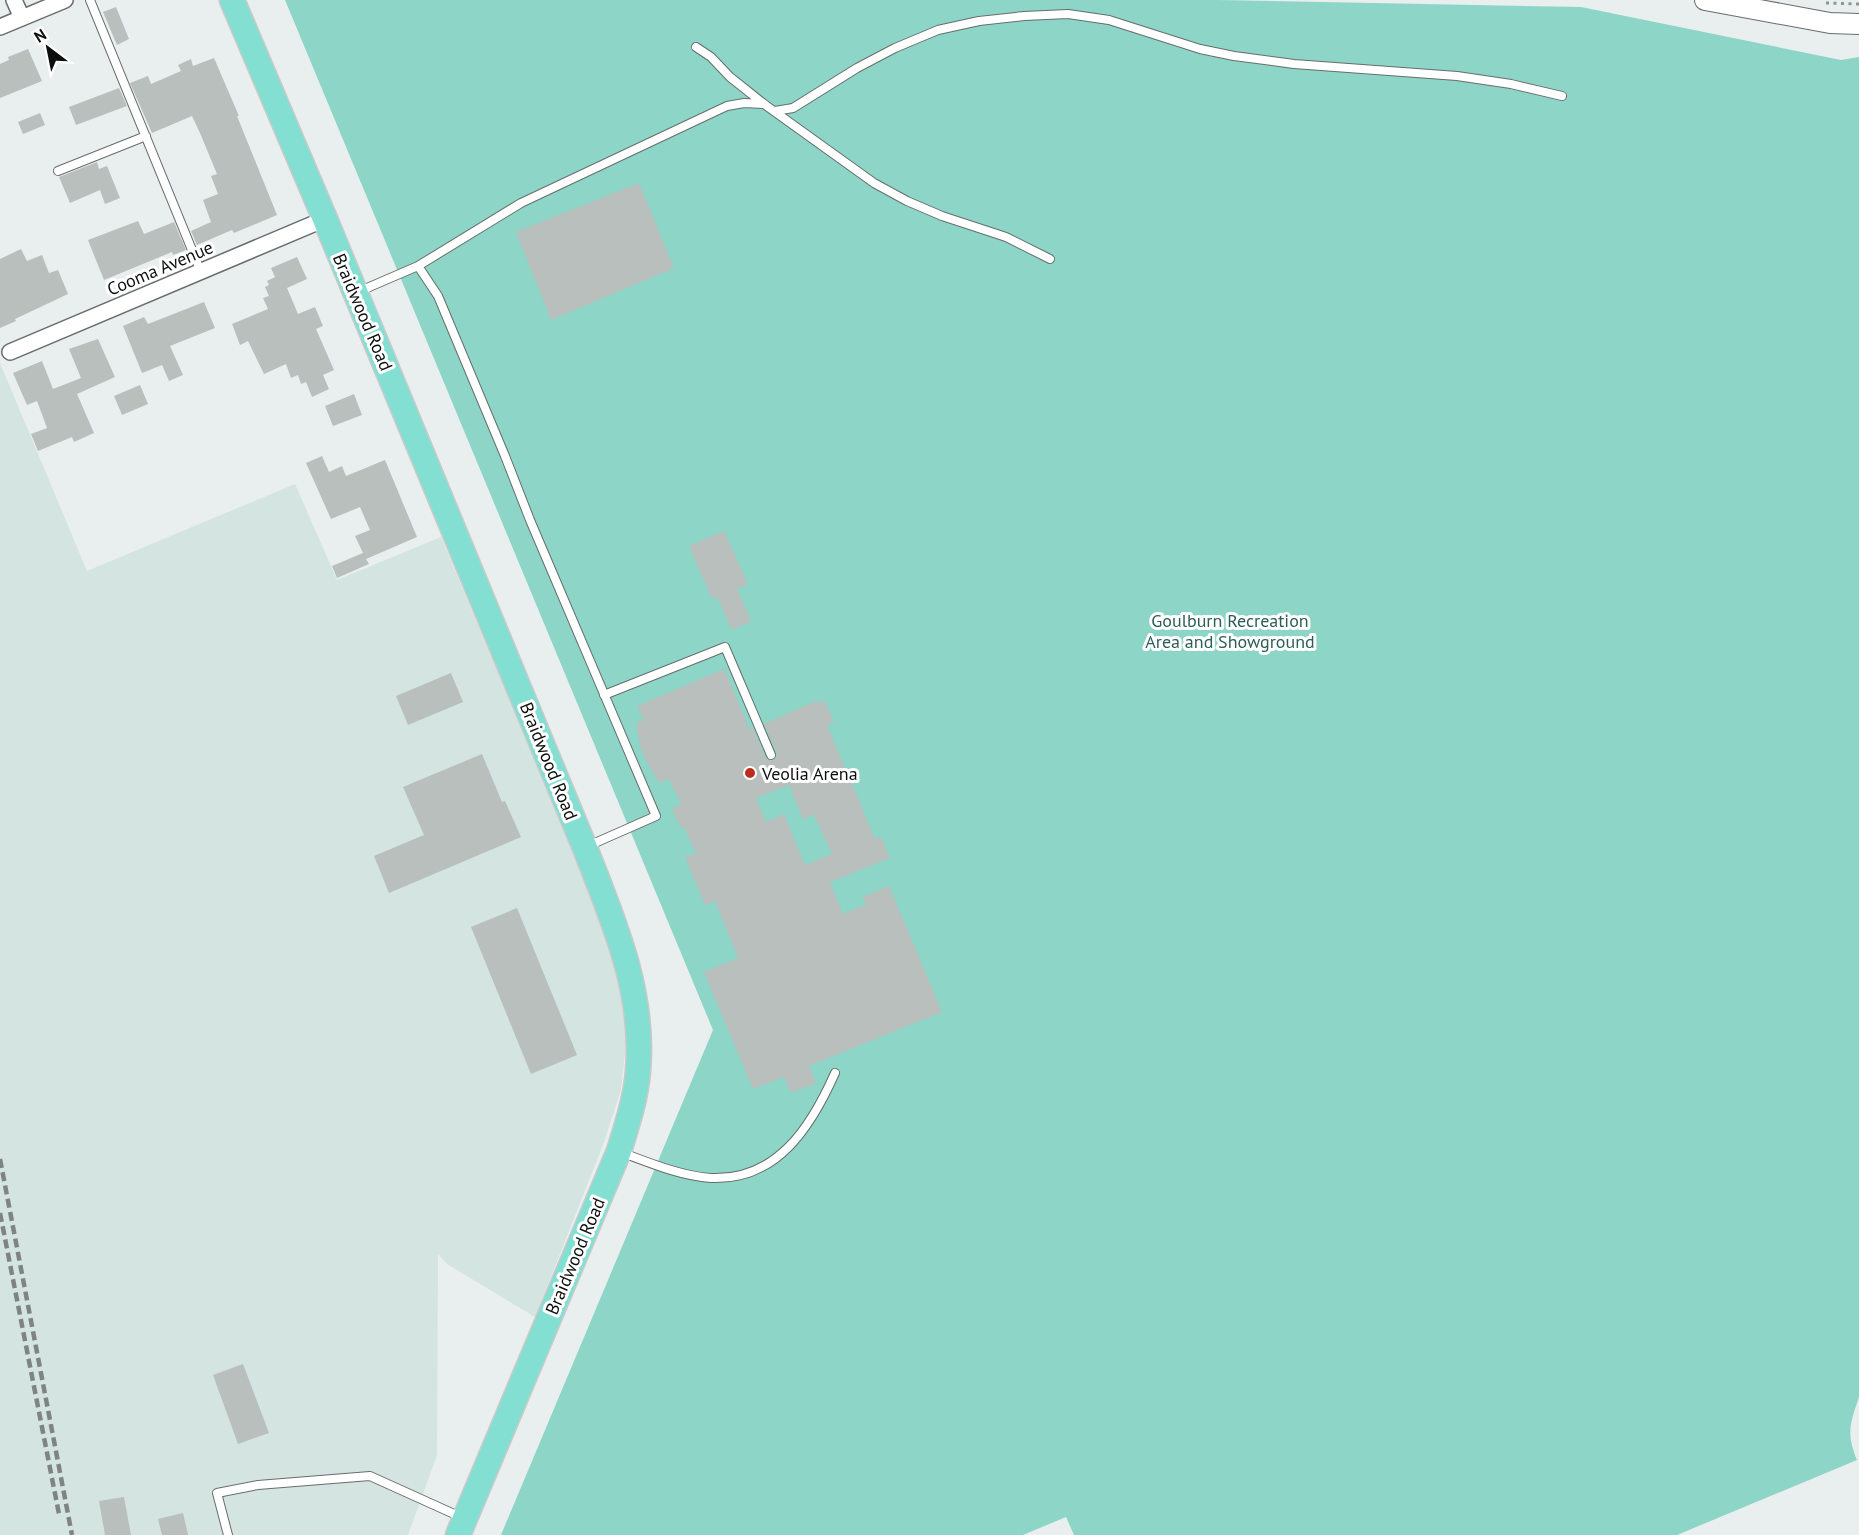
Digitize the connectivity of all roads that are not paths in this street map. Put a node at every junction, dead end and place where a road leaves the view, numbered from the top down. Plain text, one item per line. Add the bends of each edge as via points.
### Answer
1 (14, 0) edge
2 (65, 0) edge
3 (90, 0) edge
4 (232, 0) edge
5 (1705, 0) edge
6 (22, 18) junction
7 (1859, 24) edge
8 (0, 27) edge
9 (696, 47) dead end
10 (1562, 96) dead end
11 (764, 104) junction
12 (775, 111) junction
13 (146, 136) junction
14 (58, 171) dead end
15 (325, 219) junction
16 (1050, 259) dead end
17 (418, 266) junction
18 (201, 272) junction
19 (356, 293) junction
20 (10, 352) dead end
21 (604, 694) junction
22 (771, 755) dead end
23 (585, 848) junction
24 (835, 1073) dead end
25 (619, 1151) junction
26 (461, 1527) edge
27 (228, 1535) edge

1 - 6 street
2 - 6 street
3 - 13 lane
4 - 15 main road, Braidwood Road
5 - 7 street via 1830,23
6 - 8 street
9 - 11 lane
10 - 12 lane via 1457,76 1234,56 1109,20 1057,15 979,21 938,30 857,68 794,108
11 - 12 lane
11 - 17 lane via 744,103 718,110 522,203
12 - 16 lane via 874,183 907,201 1006,237
13 - 14 lane
13 - 18 lane
15 - 18 street, Cooma Avenue
15 - 19 main road, Braidwood Road
17 - 19 lane
17 - 21 lane via 438,296
18 - 20 street, Cooma Avenue
19 - 23 main road, Braidwood Road
21 - 22 lane via 725,647
21 - 23 lane via 656,816
23 - 25 main road, Braidwood Road via 620,938 634,989 639,1032 638,1072
24 - 25 lane via 807,1124 789,1147 752,1173 709,1178
25 - 26 main road, Braidwood Road
26 - 27 lane via 370,1476 252,1485 217,1493

